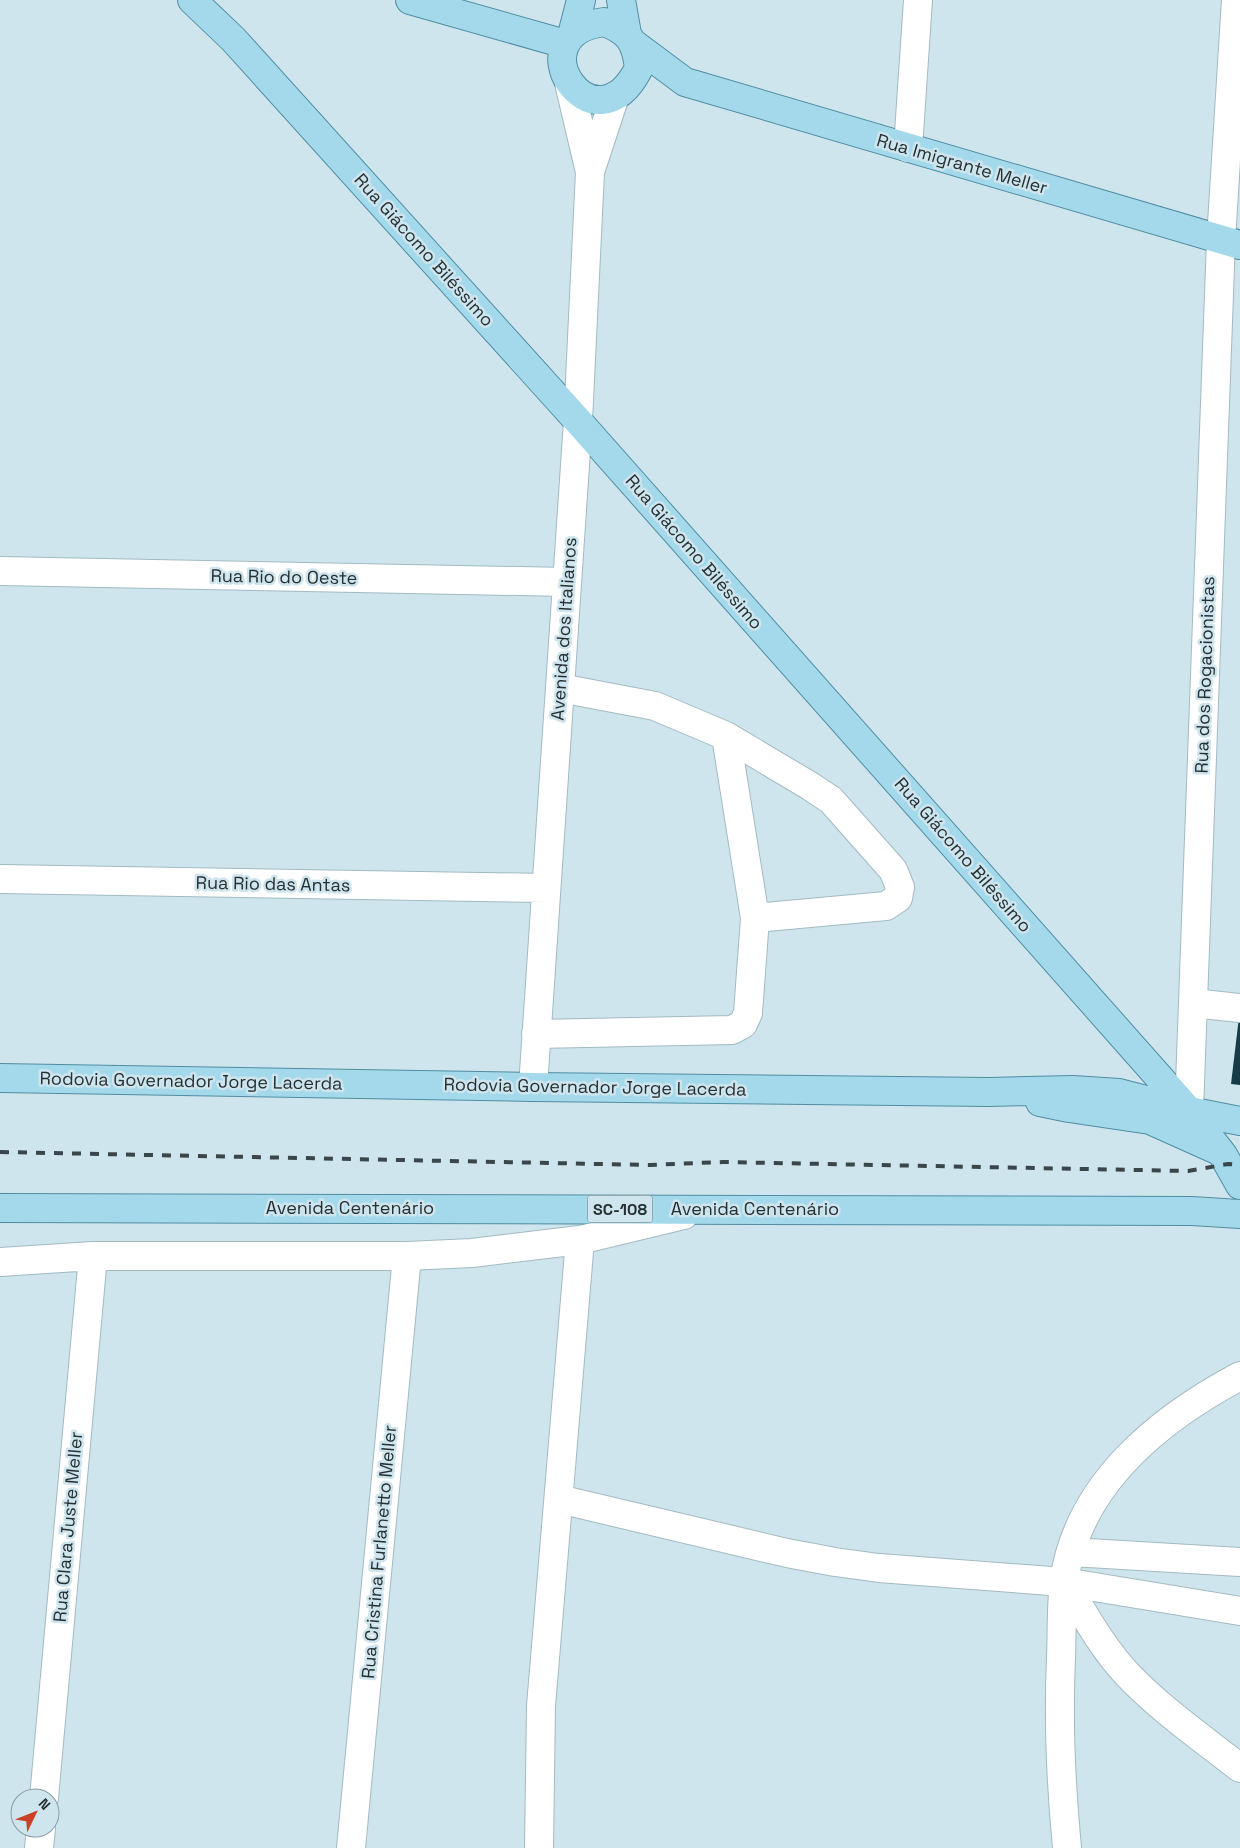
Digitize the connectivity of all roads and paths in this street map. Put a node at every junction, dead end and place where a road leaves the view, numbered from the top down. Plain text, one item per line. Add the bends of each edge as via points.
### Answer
1 (192, 0) edge
2 (410, 0) edge
3 (581, 0) edge
4 (621, 0) edge
5 (918, 0) edge
6 (1236, 0) edge
7 (630, 39) junction
8 (568, 40) junction
9 (685, 82) junction
10 (569, 83) junction
11 (620, 93) junction
12 (908, 148) junction
13 (590, 172) junction
14 (1231, 243) edge
15 (578, 421) junction
16 (0, 571) edge
17 (567, 582) junction
18 (560, 688) junction
19 (726, 736) junction
20 (0, 879) edge
21 (546, 888) junction
22 (755, 918) junction
23 (1192, 1003) junction
24 (1240, 1008) edge
25 (536, 1034) junction
26 (0, 1078) edge
27 (533, 1087) junction
28 (989, 1092) junction
29 (1189, 1111) junction
30 (1240, 1120) edge
31 (1218, 1150) junction
32 (1240, 1185) edge
33 (0, 1208) edge
34 (709, 1209) junction
35 (1240, 1214) edge
36 (580, 1240) junction
37 (93, 1256) junction
38 (407, 1256) junction
39 (0, 1262) edge
40 (1240, 1376) edge
41 (559, 1498) junction
42 (1072, 1552) junction
43 (1240, 1562) edge
44 (1064, 1582) junction
45 (1240, 1610) edge
46 (1240, 1768) edge
47 (45, 1788) edge
48 (351, 1848) edge
49 (539, 1848) edge
50 (1067, 1848) edge

1 - 15 main road, Rua Giácomo Biléssimo via 233,39
2 - 8 main road
3 - 8 main road
4 - 7 main road
5 - 12 street
6 - 14 street, Rua dos Rogacionistas
7 - 8 main road via 617,27 604,22 582,27
7 - 9 main road, Rua Imigrante Meller
7 - 11 main road via 638,68
8 - 10 main road via 562,58 563,71
9 - 11 main road, Rua Imigrante Meller
9 - 12 main road, Rua Imigrante Meller
10 - 11 main road via 590,99 602,101
10 - 13 street, Avenida dos Italianos
11 - 13 street, Avenida dos Italianos
12 - 14 main road, Rua Imigrante Meller
13 - 15 street, Avenida dos Italianos
14 - 23 street, Rua dos Rogacionistas
15 - 17 street, Avenida dos Italianos
15 - 29 main road, Rua Giácomo Biléssimo
16 - 17 street, Rua Rio do Oeste
17 - 18 street, Avenida dos Italianos
18 - 19 street via 655,706
18 - 21 street, Avenida dos Italianos
19 - 22 street
19 - 22 street via 831,800 894,870 900,887 898,898 886,906
20 - 21 street, Rua Rio das Antas
21 - 25 street, Avenida dos Italianos
22 - 25 street via 748,1013 743,1024 732,1030
23 - 24 street
23 - 29 street, Rua dos Rogacionistas
25 - 27 street, Avenida dos Italianos
26 - 27 main road, Rodovia Governador Jorge Lacerda
27 - 28 main road, Rodovia Governador Jorge Lacerda
28 - 29 main road, Rodovia Governador Jorge Lacerda via 1073,1090 1119,1093
28 - 31 main road via 1150,1120
29 - 30 main road
29 - 31 main road, Rua Giácomo Biléssimo
31 - 32 main road, Rua Giácomo Biléssimo
33 - 34 main road, Avenida Centenário / SC-108
34 - 35 main road, Avenida Centenário / SC-108 via 1192,1211
34 - 36 street
36 - 38 street via 472,1253
36 - 41 street
37 - 38 street
37 - 39 street
37 - 47 street, Rua Clara Juste Meller
38 - 48 street, Rua Cristina Furlanetto Meller
40 - 42 street via 1183,1410 1149,1436 1125,1460 1094,1500
41 - 44 street via 835,1562
41 - 49 street via 541,1706
42 - 43 street
42 - 44 street
44 - 45 street
44 - 46 street via 1107,1650 1126,1673
44 - 50 street via 1060,1740

